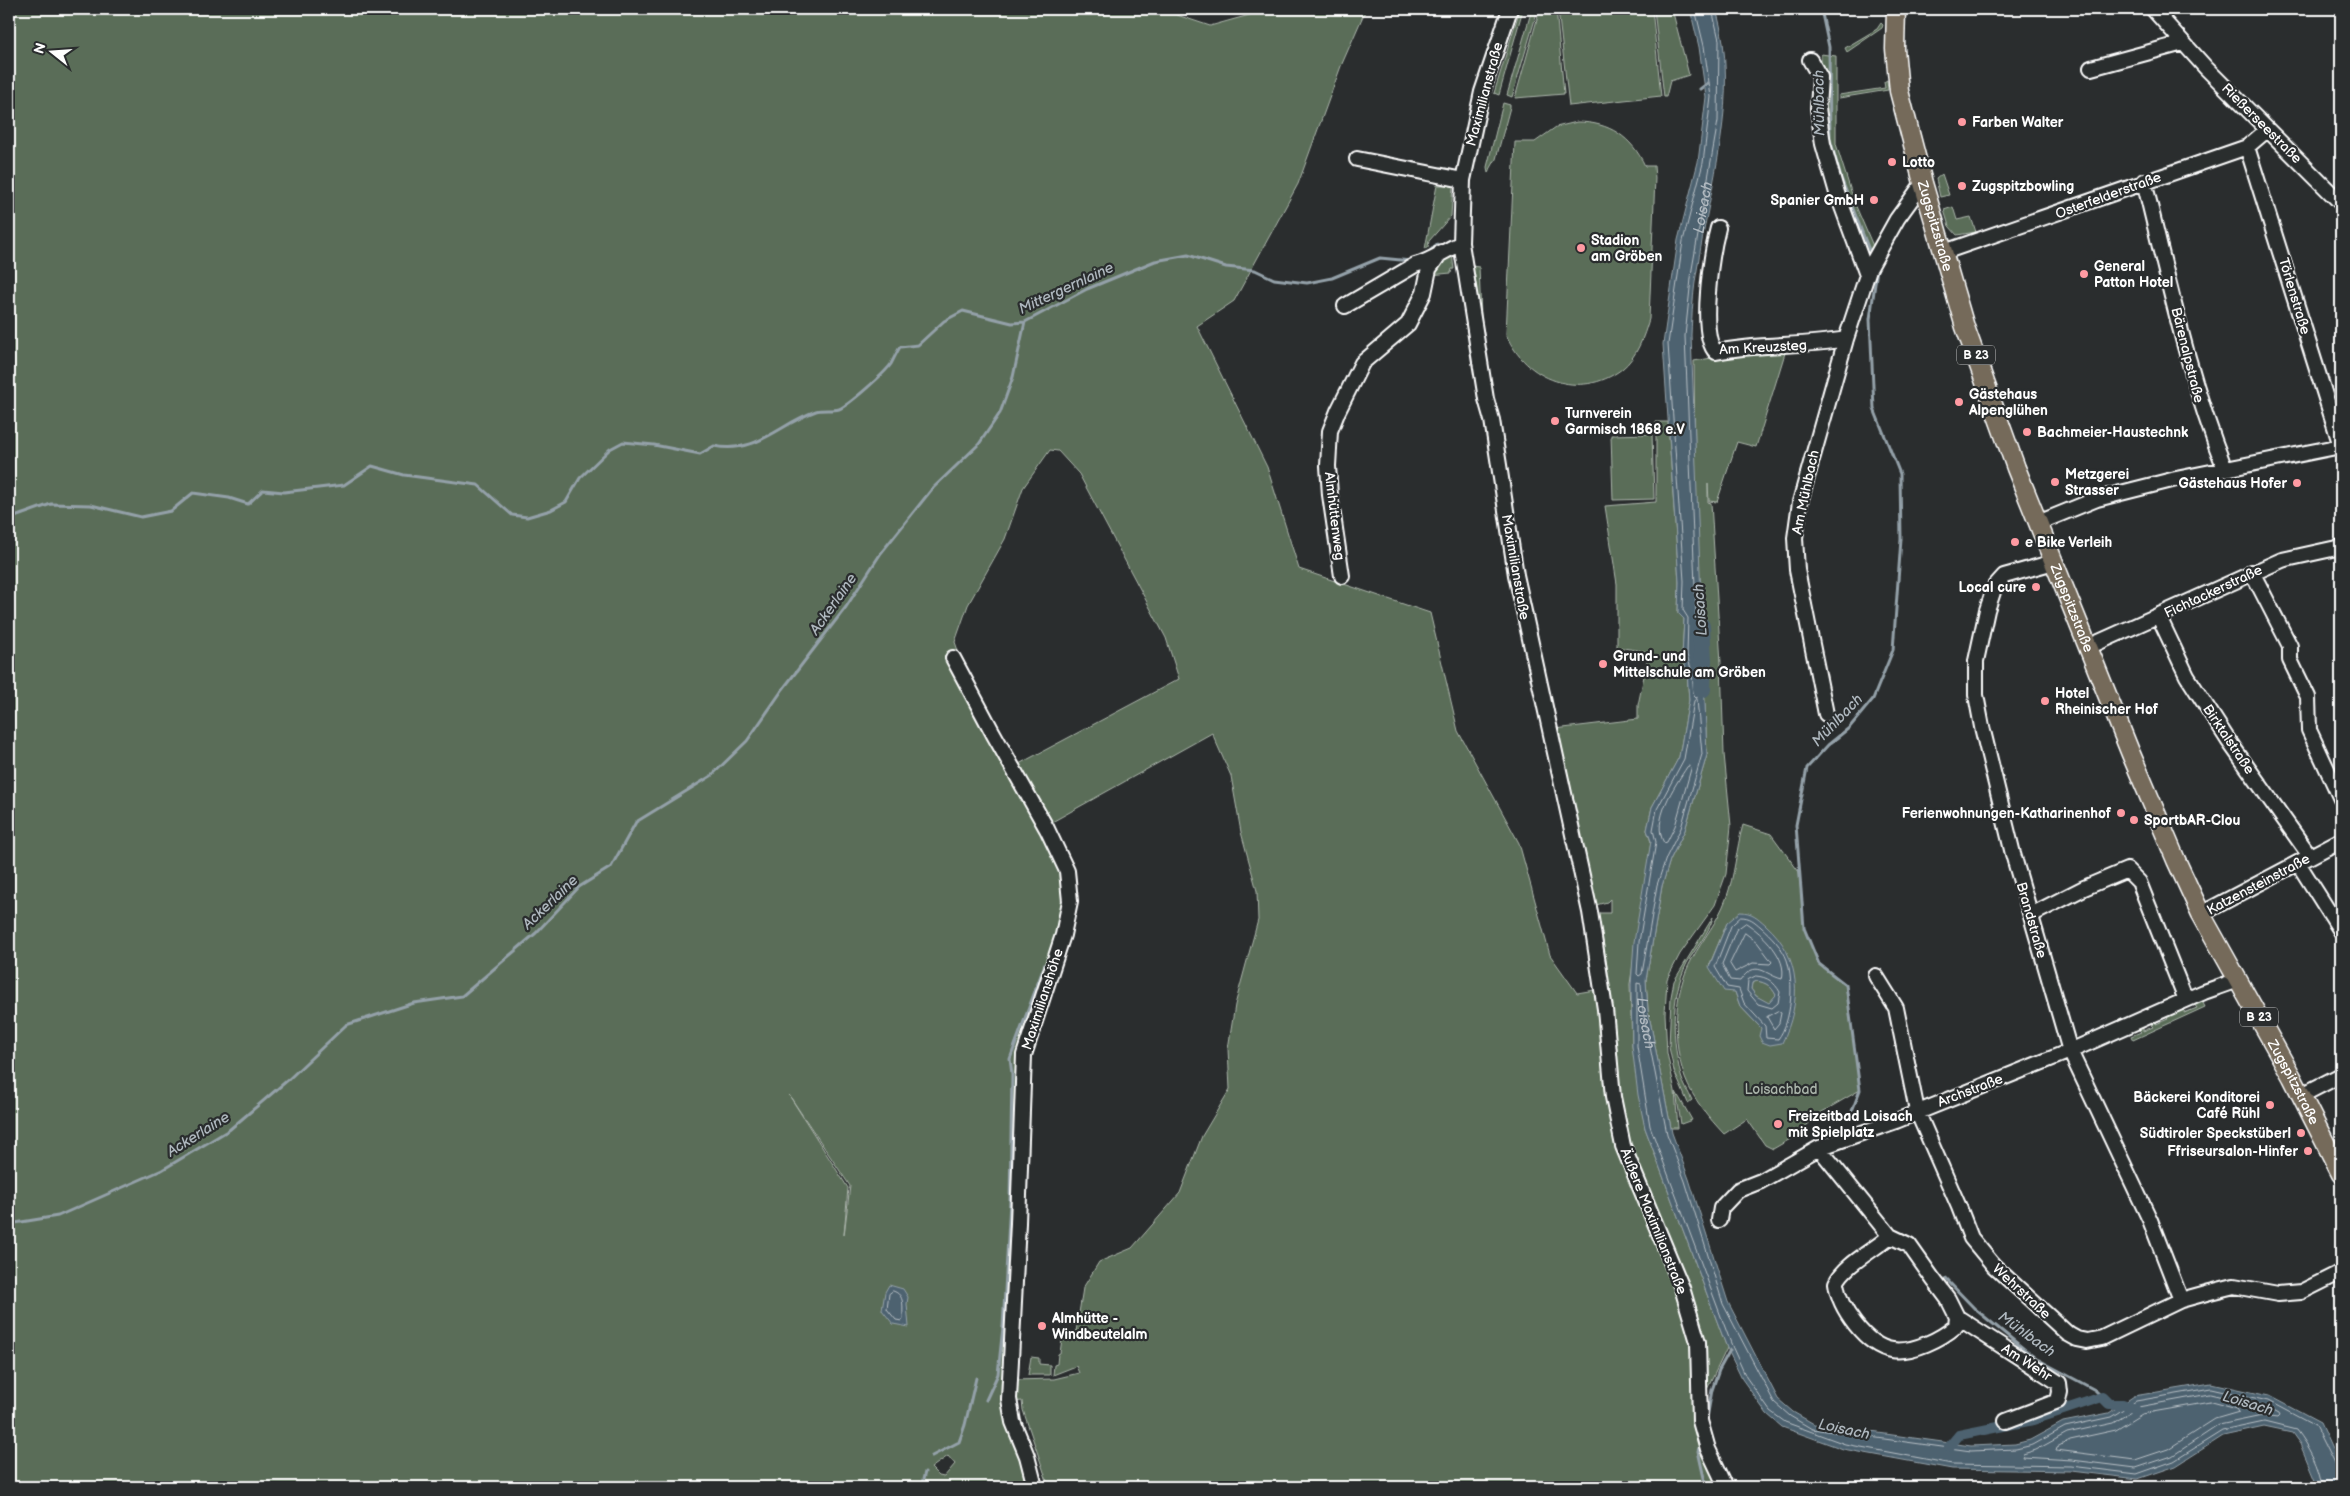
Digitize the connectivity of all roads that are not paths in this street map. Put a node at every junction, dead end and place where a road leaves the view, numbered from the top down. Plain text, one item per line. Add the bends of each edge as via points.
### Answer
1 (1510, 9) edge
2 (1896, 9) edge
3 (2153, 9) edge
4 (2183, 43) junction
5 (1810, 60) dead end
6 (2090, 68) dead end
7 (2267, 130) junction
8 (2246, 147) junction
9 (1357, 159) dead end
10 (1463, 180) junction
11 (2144, 181) junction
12 (1922, 183) junction
13 (2341, 203) edge
14 (1718, 228) dead end
15 (1461, 243) junction
16 (1441, 252) junction
17 (1944, 252) junction
18 (1868, 272) junction
19 (1345, 306) dead end
20 (1846, 339) junction
21 (2341, 446) edge
22 (2225, 469) junction
23 (2038, 523) junction
24 (2341, 547) edge
25 (2054, 562) junction
26 (2252, 572) junction
27 (1342, 576) dead end
28 (2159, 616) junction
29 (2088, 647) junction
30 (953, 658) dead end
31 (1826, 714) dead end
32 (2341, 800) edge
33 (2341, 840) edge
34 (2304, 859) junction
35 (2201, 914) junction
36 (2031, 915) junction
37 (2341, 931) edge
38 (1596, 949) joint
39 (1876, 976) dead end
40 (2238, 980) junction
41 (2186, 1000) junction
42 (2070, 1052) junction
43 (2341, 1075) edge
44 (2302, 1095) junction
45 (1917, 1111) junction
46 (1819, 1148) junction
47 (2341, 1174) edge
48 (1719, 1220) dead end
49 (1890, 1236) junction
50 (2341, 1272) edge
51 (2181, 1300) junction
52 (1957, 1318) junction
53 (1949, 1332) junction
54 (1984, 1334) junction
55 (2006, 1421) dead end
56 (1723, 1486) edge
57 (1034, 1487) edge

1 - 10 street, Maximilianstraße via 1482,92
2 - 12 main road, Zugspitzstraße / B 23 via 1899,90
3 - 4 street, Rießerseestraße
4 - 6 street
4 - 7 street, Rießerseestraße
5 - 18 street via 1820,77 1818,108 1823,144 1837,192
7 - 8 street, Osterfelderstraße
7 - 13 street, Rießerseestraße
8 - 11 street, Osterfelderstraße
8 - 21 street, Törlenstraße
9 - 10 street
10 - 15 street, Maximilianstraße
11 - 17 street, Osterfelderstraße
11 - 22 street, Bärenalpstraße via 2194,382
12 - 17 main road, Zugspitzstraße / B 23
12 - 18 street, Am Mühlbach via 1897,219
14 - 20 street, Am Kreuzsteg via 1708,294 1711,348 1716,352 1742,346 1817,344
15 - 16 street
15 - 38 street, Maximilianstraße via 1516,575 1579,856
16 - 19 street
16 - 27 street, Almhüttenweg via 1429,269 1424,292 1408,324 1362,363 1330,432 1330,496
17 - 23 main road, Zugspitzstraße / B 23 via 1965,327
18 - 20 street, Am Mühlbach
20 - 31 street, Am Mühlbach via 1800,502 1795,538 1797,570
21 - 22 street
22 - 23 street via 2097,500
23 - 25 main road, Zugspitzstraße / B 23
24 - 26 street, Fichtackerstraße via 2282,560
25 - 29 main road, Zugspitzstraße / B 23
25 - 36 street, Brandstraße via 2004,576 1995,586 1976,661 1976,695 1982,727
26 - 28 street, Fichtackerstraße
26 - 32 street via 2290,646 2290,660 2310,705 2310,730
28 - 29 street, Fichtackerstraße
28 - 34 street, Birktalstraße via 2192,684
29 - 35 main road, Zugspitzstraße / B 23 via 2152,807
30 - 57 street, Maximilianshöhe via 1047,829 1066,871 1070,901 1063,935 1024,1055 1009,1399
33 - 34 street, Katzensteinstraße
34 - 35 street, Katzensteinstraße
34 - 37 street, Birktalstraße
35 - 40 main road, Zugspitzstraße / B 23
36 - 41 street via 2126,870 2138,882
36 - 42 street, Brandstraße
38 - 56 street, Äußere Maximilianstraße via 1606,1009 1613,1097 1623,1146 1681,1284 1698,1342 1700,1421
39 - 45 street, Wehrstraße via 1896,1008
40 - 41 street, Archstraße
40 - 44 main road, Zugspitzstraße / B 23
41 - 42 street, Archstraße
42 - 45 street, Archstraße
42 - 51 street, Brandstraße via 2150,1220
43 - 44 street
44 - 47 main road, Zugspitzstraße / B 23
45 - 46 street, Archstraße
45 - 51 street, Wehrstraße via 1971,1238 1994,1266 2068,1334 2087,1342 2102,1338
46 - 48 street, Archstraße via 1761,1181 1738,1190 1721,1208
46 - 49 street
49 - 52 street via 1909,1245 1948,1299
49 - 53 street, Am Wehr via 1839,1276 1836,1284 1842,1306 1869,1338 1893,1350 1925,1344
50 - 51 street, Wehrstraße via 2301,1292 2278,1294 2234,1286
52 - 53 street via 1956,1326
52 - 54 street, Am Wehr
53 - 54 street, Am Wehr
54 - 55 street, Am Wehr via 2059,1382 2058,1400

